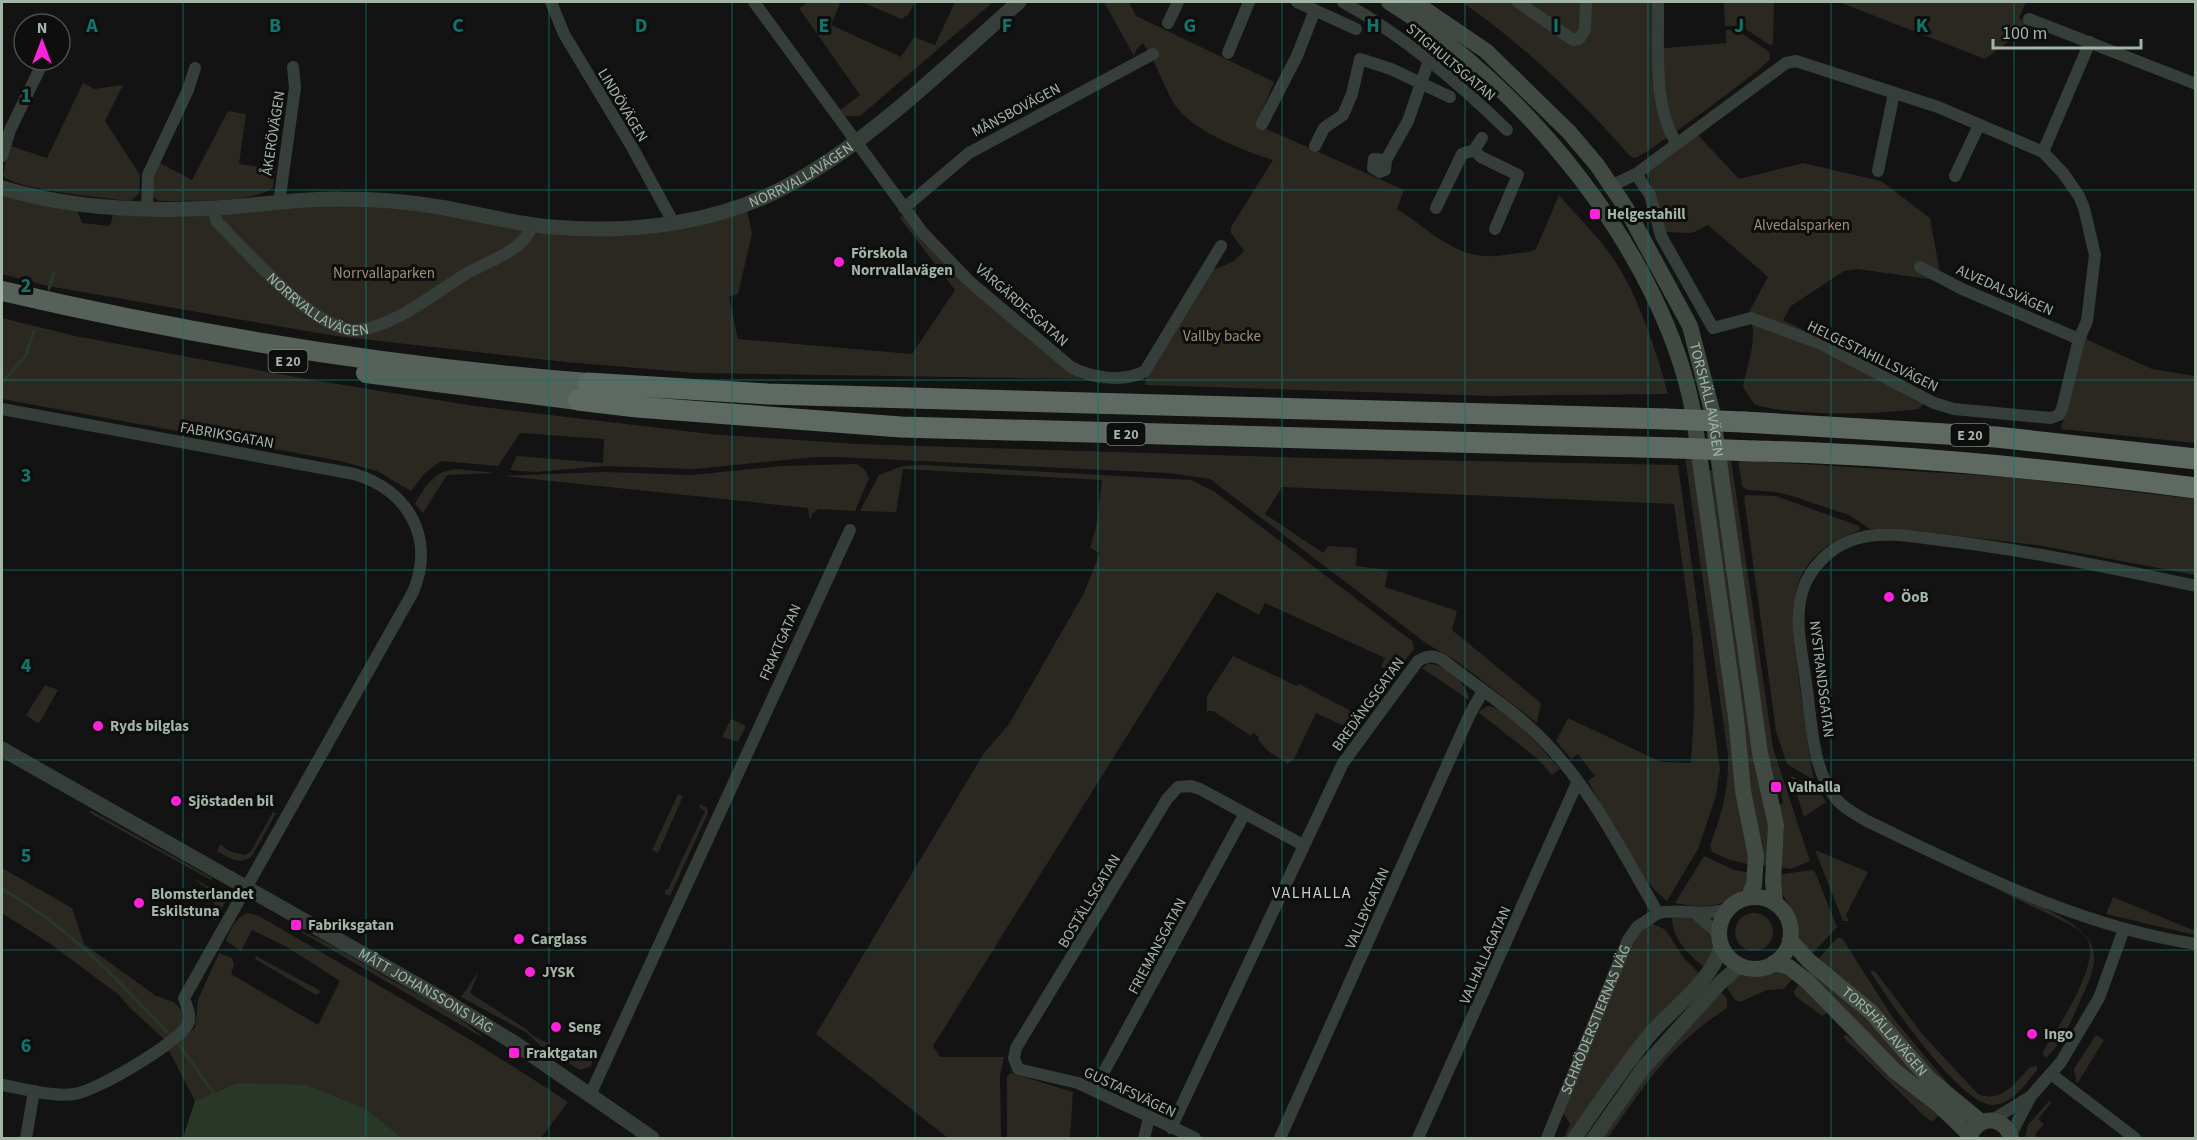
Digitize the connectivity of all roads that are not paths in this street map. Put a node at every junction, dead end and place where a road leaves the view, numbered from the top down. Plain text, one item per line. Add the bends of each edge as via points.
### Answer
1 (551, 2) edge
2 (754, 2) edge
3 (1019, 2) edge
4 (1178, 2) edge
5 (1249, 2) edge
6 (1297, 2) edge
7 (1343, 2) edge
8 (1389, 2) edge
9 (1414, 2) edge
10 (1518, 2) edge
11 (1586, 2) edge
12 (1658, 2) edge
13 (1315, 10) junction
14 (2029, 19) dead end
15 (1168, 23) dead end
16 (1356, 29) dead end
17 (2090, 42) junction
18 (1228, 52) dead end
19 (1153, 54) dead end
20 (1427, 66) dead end
21 (293, 67) dead end
22 (195, 68) dead end
23 (38, 72) edge
24 (1420, 83) junction
25 (2196, 84) edge
26 (1894, 93) junction
27 (1450, 97) dead end
28 (1262, 124) dead end
29 (1979, 125) junction
30 (1507, 130) dead end
31 (1482, 138) dead end
32 (854, 142) junction
33 (1677, 144) junction
34 (1316, 146) dead end
35 (1474, 150) junction
36 (2043, 152) junction
37 (2, 156) edge
38 (1386, 160) dead end
39 (1878, 171) dead end
40 (1636, 174) junction
41 (1955, 176) dead end
42 (1611, 186) junction
43 (2, 188) edge
44 (1594, 199) junction
45 (279, 203) junction
46 (213, 208) junction
47 (904, 208) junction
48 (1437, 208) dead end
49 (147, 210) junction
50 (673, 222) junction
51 (533, 225) junction
52 (1496, 229) dead end
53 (1221, 246) dead end
54 (1920, 267) dead end
55 (2, 291) edge
56 (2, 302) edge
57 (2079, 339) junction
58 (583, 391) junction
59 (2, 409) edge
60 (2196, 459) edge
61 (2196, 488) edge
62 (849, 530) dead end
63 (2196, 586) edge
64 (1483, 691) junction
65 (2, 749) edge
66 (1578, 783) junction
67 (1244, 815) junction
68 (1304, 845) junction
69 (246, 887) junction
70 (1748, 897) junction
71 (1775, 903) junction
72 (1728, 909) junction
73 (1658, 913) junction
74 (1696, 914) junction
75 (2124, 929) junction
76 (1790, 940) junction
77 (1720, 942) junction
78 (2196, 944) edge
79 (1774, 963) junction
80 (1740, 965) junction
81 (1016, 1067) joint
82 (2051, 1074) junction
83 (2, 1085) edge
84 (1094, 1090) junction
85 (34, 1091) junction
86 (590, 1095) junction
87 (2031, 1096) junction
88 (1149, 1118) junction
89 (1987, 1121) junction
90 (1171, 1128) junction
91 (1971, 1137) edge
92 (2010, 1137) edge
93 (26, 1138) edge
94 (652, 1138) edge
95 (1144, 1138) edge
96 (1195, 1138) edge
97 (1280, 1138) edge
98 (1418, 1138) edge
99 (1546, 1138) edge
100 (1575, 1138) edge
101 (1594, 1138) edge
102 (2135, 1138) edge

1 - 50 street, LINDÖVÄGEN via 564,34
2 - 32 street, VÅRGÄRDESGATAN
3 - 32 street, NORRVALLAVÄGEN
4 - 15 street
5 - 18 street
6 - 13 street
7 - 30 street, STIGHULTSGATAN via 1371,17 1442,69
8 - 44 main road, TORSHÄLLAVÄGEN via 1476,67 1554,146
9 - 42 main road, TORSHÄLLAVÄGEN via 1486,51 1569,132
10 - 11 street via 1573,40 1586,30
12 - 33 street via 1660,84 1666,123
13 - 16 street
13 - 28 street via 1297,56
14 - 17 street
17 - 25 street
17 - 36 street
19 - 47 street, MÅNSBOVÄGEN via 969,153
20 - 24 street
21 - 45 street, ÅKERÖVÄGEN via 295,88
22 - 49 street via 148,175
23 - 37 street
24 - 27 street
24 - 34 street via 1360,59 1343,115 1324,128
24 - 38 street via 1408,121
26 - 29 street, HELGESTAHILLSVÄGEN
26 - 33 street, HELGESTAHILLSVÄGEN via 1796,61 1786,63
26 - 39 street
29 - 36 street, HELGESTAHILLSVÄGEN
29 - 41 street
31 - 35 street
32 - 47 street, VÅRGÄRDESGATAN
32 - 50 street, NORRVALLAVÄGEN via 815,170 764,197 698,219
33 - 40 street, HELGESTAHILLSVÄGEN
35 - 48 street via 1462,154
35 - 52 street via 1518,175
36 - 57 street, HELGESTAHILLSVÄGEN via 2079,196 2092,238 2092,290 2087,321
40 - 42 street, HELGESTAHILLSVÄGEN
40 - 57 street, HELGESTAHILLSVÄGEN via 1650,195 1661,236 1713,328 1751,318 1832,349 1954,410 2051,418 2062,409
42 - 44 main road
42 - 71 main road, TORSHÄLLAVÄGEN via 1690,326 1712,411 1760,753 1776,825
43 - 49 street, NORRVALLAVÄGEN via 92,205
44 - 70 main road, TORSHÄLLAVÄGEN via 1651,288 1688,386 1736,717 1743,791 1756,856 1754,885
45 - 46 street, NORRVALLAVÄGEN
45 - 51 street, NORRVALLAVÄGEN via 337,199 401,202
46 - 49 street, NORRVALLAVÄGEN
46 - 51 street, NORRVALLAVÄGEN via 217,222 300,303 327,324 351,330 394,317 471,270 516,249 525,242
47 - 53 street, VÅRGÄRDESGATAN via 969,280 1071,367 1091,376 1137,376 1145,372
50 - 51 street, NORRVALLAVÄGEN via 615,229
54 - 57 street, ALVEDALSVÄGEN
55 - 58 highway, E 20 via 281,348
56 - 58 highway, E 20 via 305,363
58 - 60 highway, E 20, bridge via 1744,422 1996,436
58 - 61 highway, E 20, bridge via 649,408 902,427 1754,451 1944,461
59 - 69 street, FABRIKSGATAN via 354,474 386,487 414,520 421,567 413,592
62 - 86 street, FRAKTGATAN
63 - 75 street, NYSTRANDSGATAN via 2009,548 1896,535 1847,542 1827,555 1811,574 1802,596 1798,621 1816,755 1837,800 1867,821 2012,889 2060,910
64 - 66 street, BREDÄNGSGATAN via 1544,740
64 - 68 street, BREDÄNGSGATAN via 1438,657 1427,656 1418,661 1343,763
64 - 97 street, VALLBYGATAN
65 - 69 street, MÅTT JOHANSSONS VÄG
66 - 73 street, BREDÄNGSGATAN
66 - 98 street, VALHALLAGATAN
67 - 68 street, BOSTÄLLSGATAN
67 - 81 street, BOSTÄLLSGATAN via 1191,786 1172,792 1016,1048
67 - 84 street, FRIEMANSGATAN
68 - 90 street, BREDÄNGSGATAN
69 - 85 street, FABRIKSGATAN via 184,998 189,1016 180,1034 140,1063 84,1092
69 - 86 street, MÅTT JOHANSSONS VÄG via 513,1042
70 - 71 main road
70 - 72 main road
71 - 76 main road via 1788,920
72 - 74 street
72 - 77 main road via 1720,925
73 - 74 street via 1681,910
73 - 99 street, SCHRÖDERSTIERNAS VÄG via 1637,927 1628,940
74 - 77 street via 1713,929
75 - 78 street, NYSTRANDSGATAN
75 - 82 street via 2099,998
76 - 79 main road
76 - 89 main road, TORSHÄLLAVÄGEN via 1870,1012 1929,1079
77 - 80 main road via 1729,957
77 - 100 street via 1718,958 1707,973 1649,1036
79 - 80 main road via 1754,969
79 - 91 main road, TORSHÄLLAVÄGEN via 1789,967 1807,981 1896,1072 1939,1105
80 - 101 street via 1644,1067
81 - 84 street, GUSTAFSVÄGEN
82 - 87 street
82 - 102 street
83 - 85 street, FABRIKSGATAN
84 - 88 street, GUSTAFSVÄGEN
85 - 93 street
86 - 94 street, MÅTT JOHANSSONS VÄG
87 - 89 street
87 - 92 street
88 - 90 street, GUSTAFSVÄGEN
88 - 95 street
89 - 91 main road
89 - 92 main road, TORSHÄLLAVÄGEN via 2004,1125
90 - 96 street, GUSTAFSVÄGEN

